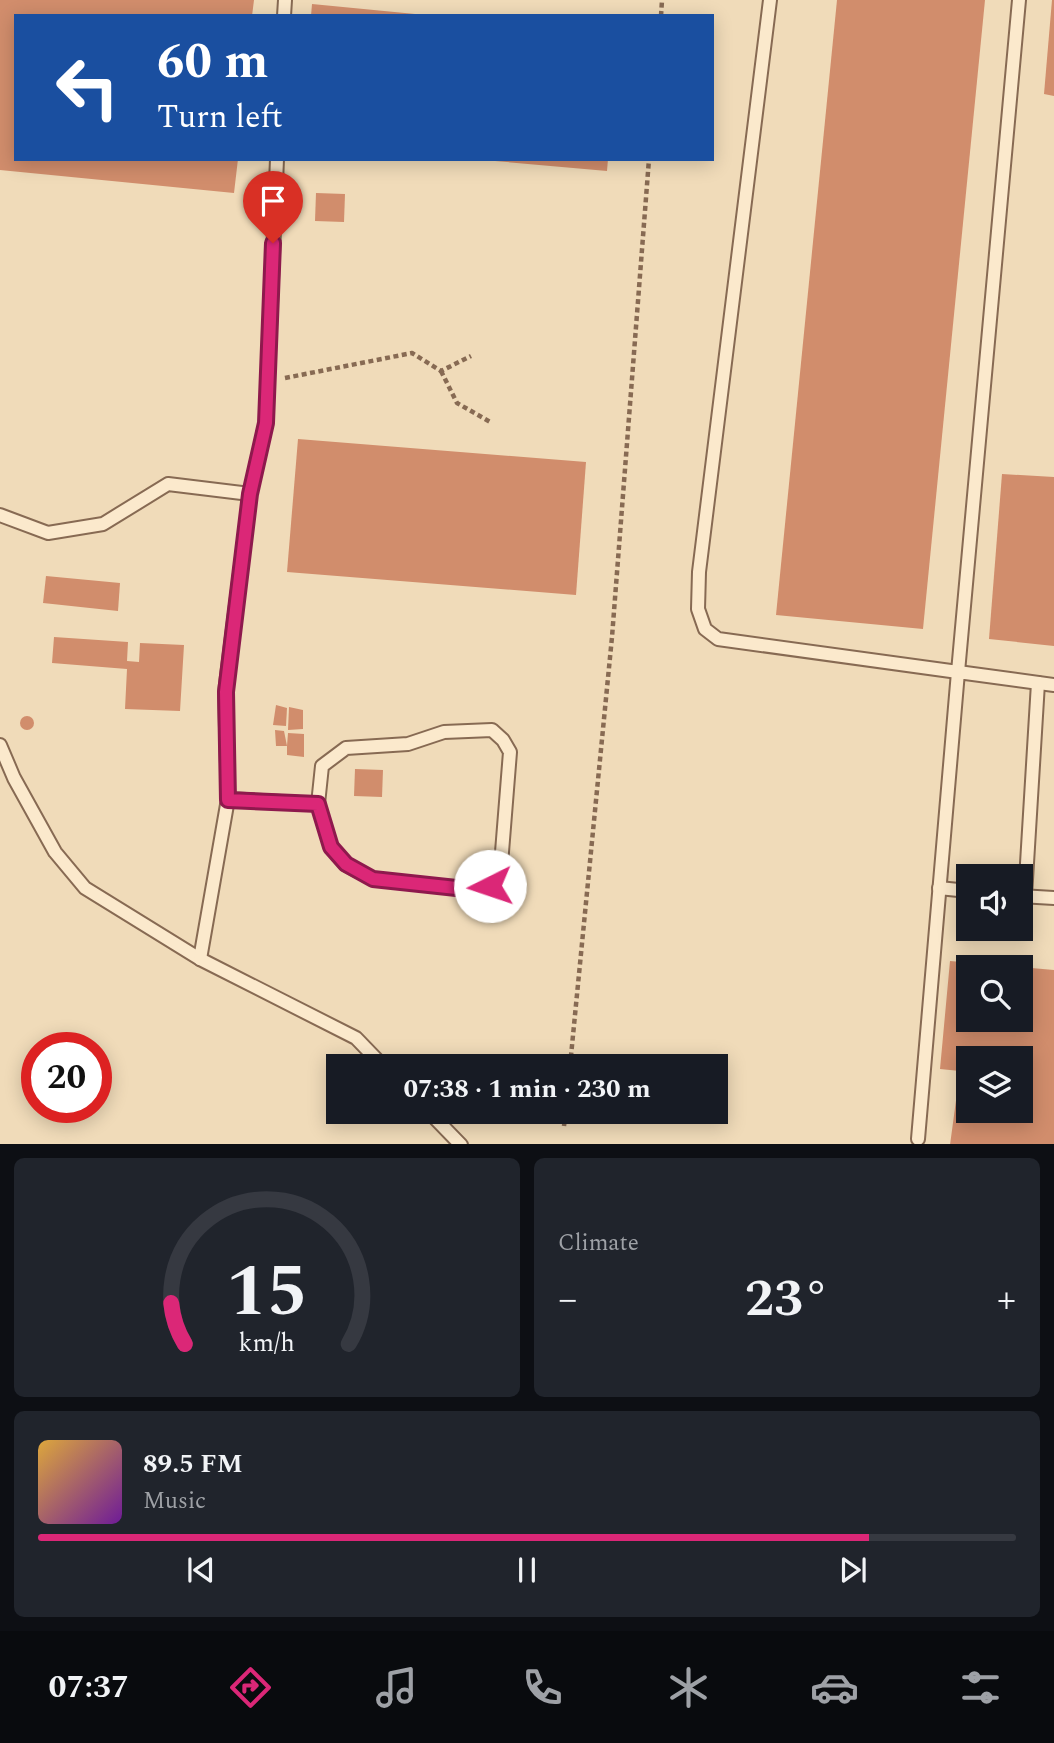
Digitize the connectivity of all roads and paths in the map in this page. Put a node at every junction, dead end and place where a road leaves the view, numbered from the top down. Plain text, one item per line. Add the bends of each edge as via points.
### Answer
1 (770, 0) edge
2 (1019, 0) edge
3 (277, 161) edge
4 (649, 161) edge
5 (471, 356) dead end
6 (441, 371) junction
7 (267, 382) junction
8 (492, 422) dead end
9 (250, 494) junction
10 (0, 515) edge
11 (958, 672) junction
12 (1038, 683) junction
13 (1054, 685) edge
14 (0, 745) edge
15 (228, 800) junction
16 (318, 804) junction
17 (1025, 864) edge
18 (939, 888) junction
19 (956, 890) edge
20 (1033, 897) edge
21 (1054, 898) edge
22 (200, 959) junction
23 (371, 1054) edge
24 (571, 1054) edge
25 (441, 1124) edge
26 (918, 1139) dead end
27 (461, 1144) edge

1 - 11 lane via 698,609 705,629 718,639
2 - 11 lane
3 - 7 lane
4 - 24 path via 612,637
5 - 6 path
6 - 7 path via 412,353
6 - 8 path via 457,403
7 - 9 lane via 266,423
9 - 10 lane via 168,484 103,524 48,533
9 - 15 lane via 226,692
11 - 12 lane
11 - 18 lane
12 - 13 lane
12 - 17 lane
14 - 22 lane via 55,852 85,888
15 - 16 lane
15 - 22 lane
16 - 16 lane via 322,766 346,748 408,744 444,732 492,730 510,752 500,877 490,886 475,890 373,879 346,864 331,847
18 - 19 lane
18 - 26 lane
20 - 21 lane
22 - 23 lane via 356,1038
25 - 27 lane

